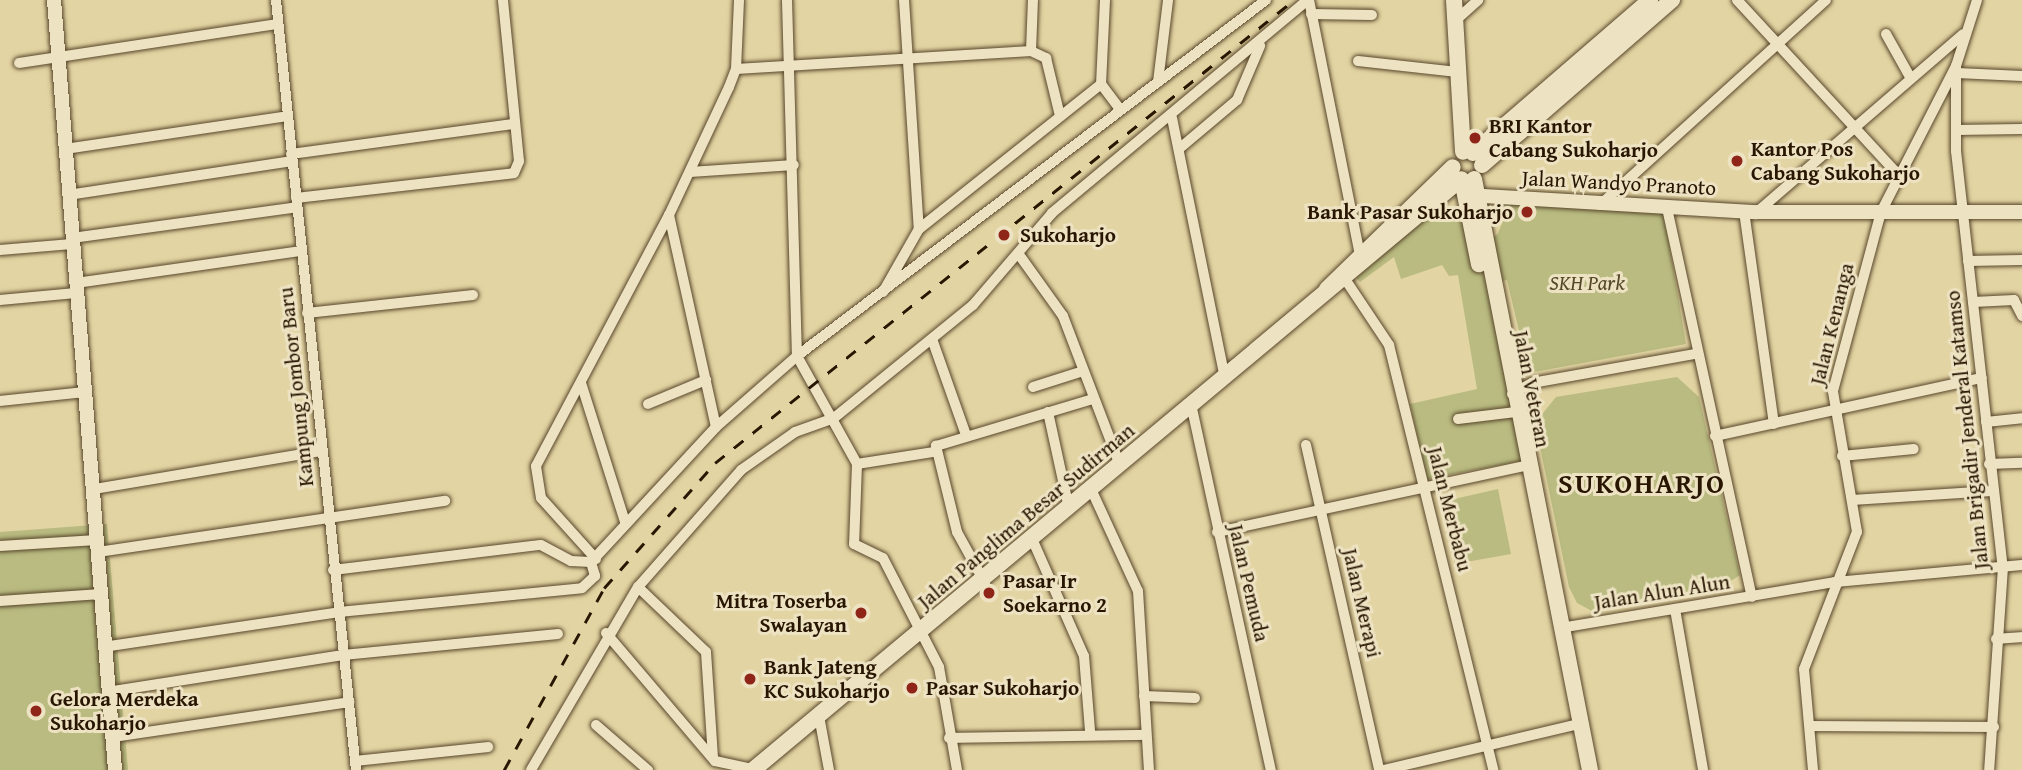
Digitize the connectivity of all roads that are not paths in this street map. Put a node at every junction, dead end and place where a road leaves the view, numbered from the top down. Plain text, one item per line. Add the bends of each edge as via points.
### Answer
1 (54, 0) edge
2 (276, 0) edge
3 (503, 0) edge
4 (739, 0) edge
5 (787, 0) edge
6 (904, 0) edge
7 (1032, 0) edge
8 (1105, 0) edge
9 (1168, 0) edge
10 (1266, 0) edge
11 (1308, 0) edge
12 (1454, 0) edge
13 (1478, 0) edge
14 (1650, 0) edge
15 (1672, 0) edge
16 (1737, 0) edge
17 (1826, 0) edge
18 (1976, 0) edge
19 (1253, 6) edge
20 (1311, 14) junction
21 (1372, 15) dead end
22 (1456, 20) junction
23 (278, 24) junction
24 (1886, 34) dead end
25 (1963, 34) junction
26 (1782, 42) junction
27 (1260, 45) junction
28 (1031, 51) junction
29 (60, 58) junction
30 (908, 58) junction
31 (1357, 61) dead end
32 (19, 63) dead end
33 (789, 66) junction
34 (736, 69) junction
35 (1956, 70) junction
36 (1457, 72) junction
37 (2022, 76) edge
38 (1910, 78) junction
39 (1158, 82) junction
40 (1101, 84) junction
41 (1120, 109) junction
42 (288, 116) junction
43 (1060, 116) junction
44 (1172, 118) junction
45 (513, 124) junction
46 (1857, 127) junction
47 (1956, 130) junction
48 (2022, 130) edge
49 (1180, 148) junction
50 (65, 149) junction
51 (292, 157) junction
52 (793, 165) junction
53 (690, 172) junction
54 (1468, 174) junction
55 (1901, 178) junction
56 (68, 195) junction
57 (297, 202) junction
58 (1600, 205) junction
59 (1667, 208) junction
60 (1750, 211) junction
61 (1881, 212) junction
62 (1964, 212) junction
63 (2022, 212) edge
64 (669, 215) junction
65 (919, 229) junction
66 (72, 241) junction
67 (0, 250) edge
68 (300, 251) junction
69 (1020, 256) junction
70 (1360, 260) junction
71 (2022, 260) edge
72 (1968, 261) junction
73 (894, 265) junction
74 (909, 276) junction
75 (1343, 276) junction
76 (76, 288) junction
77 (883, 292) junction
78 (473, 295) dead end
79 (0, 300) edge
80 (1973, 302) junction
81 (307, 313) junction
82 (2022, 316) edge
83 (932, 339) junction
84 (1695, 354) junction
85 (797, 356) junction
86 (1083, 371) junction
87 (1224, 374) junction
88 (1982, 379) junction
89 (706, 380) junction
90 (581, 383) junction
91 (1033, 387) dead end
92 (1511, 388) junction
93 (85, 392) junction
94 (1093, 399) junction
95 (0, 401) edge
96 (648, 404) dead end
97 (1191, 404) junction
98 (1833, 411) junction
99 (1048, 412) junction
100 (1516, 412) junction
101 (835, 418) junction
102 (2022, 418) edge
103 (1458, 419) dead end
104 (1986, 422) junction
105 (1774, 424) junction
106 (716, 426) junction
107 (966, 435) junction
108 (1715, 436) junction
109 (1306, 445) dead end
110 (1914, 449) dead end
111 (322, 451) junction
112 (934, 452) junction
113 (1842, 456) junction
114 (2022, 463) edge
115 (857, 464) junction
116 (1989, 464) junction
117 (1120, 465) junction
118 (1526, 466) junction
119 (1427, 488) junction
120 (94, 489) junction
121 (1091, 489) junction
122 (1992, 491) junction
123 (1852, 500) junction
124 (445, 501) dead end
125 (1069, 508) junction
126 (1321, 512) junction
127 (329, 520) junction
128 (625, 522) junction
129 (1217, 532) junction
130 (1033, 541) junction
131 (0, 546) edge
132 (98, 546) junction
133 (594, 560) junction
134 (2022, 565) edge
135 (2003, 567) junction
136 (333, 570) junction
137 (1835, 582) junction
138 (985, 583) junction
139 (638, 587) junction
140 (101, 594) junction
141 (1752, 597) junction
142 (0, 601) edge
143 (1675, 609) junction
144 (339, 612) junction
145 (1560, 628) junction
146 (606, 633) junction
147 (558, 634) dead end
148 (918, 635) junction
149 (2022, 637) edge
150 (1996, 639) junction
151 (103, 647) junction
152 (343, 655) junction
153 (107, 692) junction
154 (1144, 696) junction
155 (1195, 698) dead end
156 (349, 702) junction
157 (819, 716) junction
158 (1579, 724) junction
159 (596, 725) dead end
160 (1810, 726) junction
161 (1994, 727) junction
162 (1090, 731) junction
163 (1146, 735) junction
164 (113, 737) junction
165 (949, 738) junction
166 (1488, 746) junction
167 (488, 747) dead end
168 (718, 760) junction
169 (355, 766) edge
170 (115, 770) edge
171 (531, 770) edge
172 (648, 770) edge
173 (754, 770) edge
174 (829, 770) edge
175 (957, 770) edge
176 (1149, 770) edge
177 (1271, 770) edge
178 (1381, 770) edge
179 (1493, 770) edge
180 (1590, 770) edge
181 (1703, 770) edge
182 (1813, 770) edge
183 (1989, 770) edge

1 - 29 street
2 - 23 street, Kampung Jombor Baru
3 - 45 street
4 - 34 street
5 - 33 street
6 - 30 street
7 - 28 street
8 - 40 street
9 - 39 street
10 - 19 street
11 - 20 street
11 - 27 street
12 - 22 main road, Jalan Veteran
13 - 22 street
14 - 54 main road
15 - 54 main road
16 - 26 street
17 - 26 street
18 - 25 street
19 - 39 street
20 - 21 street
20 - 70 street
22 - 36 main road, Jalan Veteran
23 - 29 street
23 - 42 street, Kampung Jombor Baru
24 - 38 street
25 - 35 street
25 - 38 street
26 - 46 street
26 - 58 street
27 - 44 street
27 - 49 street via 1237,100
28 - 30 street
28 - 43 street via 1046,58
29 - 32 street
29 - 50 street
30 - 33 street
30 - 65 street
31 - 36 street
33 - 34 street
33 - 52 street
34 - 53 street
35 - 37 street
35 - 47 street, Jalan Brigadir Jenderal Katamso
35 - 55 street, Jalan Kenanga
36 - 54 main road, Jalan Veteran
38 - 46 street
39 - 41 street
40 - 41 street
40 - 43 street
41 - 74 street
42 - 50 street
42 - 51 street, Kampung Jombor Baru
43 - 65 street
44 - 49 street
44 - 69 street via 1052,212
45 - 51 street
45 - 57 street via 519,162 514,173
46 - 55 street
46 - 60 street
47 - 48 street
47 - 62 street, Jalan Brigadir Jenderal Katamso
49 - 87 street
50 - 56 street
51 - 56 street
51 - 57 street, Kampung Jombor Baru
52 - 53 street
52 - 85 street
53 - 64 street
54 - 58 street, Jalan Wandyo Pranoto
54 - 70 main road, Jalan Panglima Besar Sudirman
54 - 92 main road, Jalan Veteran
55 - 61 street, Jalan Kenanga
56 - 66 street
57 - 66 street
57 - 68 street, Kampung Jombor Baru
58 - 59 street, Jalan Wandyo Pranoto
59 - 60 street, Jalan Wandyo Pranoto
59 - 84 street, Jalan Alun Alun
60 - 61 street, Jalan Wandyo Pranoto
60 - 105 street
61 - 62 street, Jalan Wandyo Pranoto
61 - 98 street, Jalan Kenanga
62 - 63 street, Jalan Wandyo Pranoto
62 - 72 street, Jalan Brigadir Jenderal Katamso
64 - 89 street
64 - 90 street
65 - 73 street
66 - 67 street
66 - 76 street
68 - 76 street
68 - 81 street, Kampung Jombor Baru
69 - 83 street
69 - 86 street via 1055,301
70 - 75 main road, Jalan Panglima Besar Sudirman
71 - 72 street
72 - 80 street, Jalan Brigadir Jenderal Katamso
73 - 74 street via 898,277
73 - 77 street
74 - 77 street
75 - 87 main road, Jalan Panglima Besar Sudirman
75 - 119 street, Jalan Merbabu via 1389,345
76 - 79 street
76 - 93 street
77 - 85 street
78 - 81 street
80 - 82 street via 2014,300
80 - 88 street, Jalan Brigadir Jenderal Katamso
81 - 111 street, Kampung Jombor Baru
83 - 101 street
83 - 107 street
84 - 92 street
84 - 108 street, Jalan Alun Alun
85 - 101 street
85 - 106 street
86 - 91 street
86 - 94 street
87 - 97 main road, Jalan Panglima Besar Sudirman
88 - 98 street
88 - 104 street, Jalan Brigadir Jenderal Katamso
89 - 96 street
89 - 106 street
90 - 128 street
90 - 133 street via 534,478 548,507
92 - 100 main road, Jalan Veteran
93 - 95 street
93 - 120 street
94 - 99 street
94 - 117 street
97 - 117 main road, Jalan Panglima Besar Sudirman
97 - 129 street, Jalan Pemuda
98 - 105 street
98 - 113 street, Jalan Kenanga
99 - 107 street
99 - 125 street
100 - 103 street
100 - 118 main road, Jalan Veteran
101 - 115 street
101 - 139 street via 794,432 741,470
102 - 104 street
104 - 116 street, Jalan Brigadir Jenderal Katamso
105 - 108 street
106 - 128 street
107 - 112 street
108 - 141 street, Jalan Alun Alun
109 - 126 street, Jalan Merapi
110 - 113 street
111 - 120 street
111 - 127 street, Kampung Jombor Baru
112 - 115 street
112 - 138 street via 960,541
113 - 123 street, Jalan Kenanga
114 - 116 street
115 - 148 street via 853,544 883,558
116 - 122 street, Jalan Brigadir Jenderal Katamso
117 - 121 main road, Jalan Panglima Besar Sudirman
118 - 119 street
118 - 145 main road, Jalan Veteran
119 - 126 street
119 - 166 street, Jalan Merbabu
120 - 132 street
121 - 125 main road, Jalan Panglima Besar Sudirman
121 - 154 street via 1138,591
122 - 123 street
122 - 135 street, Jalan Brigadir Jenderal Katamso
123 - 137 street, Jalan Kenanga via 1857,532
124 - 127 street
125 - 130 main road, Jalan Panglima Besar Sudirman
126 - 129 street
126 - 178 street, Jalan Merapi
127 - 132 street
127 - 136 street, Kampung Jombor Baru
128 - 133 street
129 - 177 street, Jalan Pemuda
130 - 138 main road, Jalan Panglima Besar Sudirman
130 - 162 street via 1084,656
131 - 132 street
132 - 140 street
133 - 136 street via 571,561 541,545
133 - 144 street via 595,576 582,588
134 - 135 street
135 - 137 street
135 - 150 street, Jalan Brigadir Jenderal Katamso
136 - 144 street, Kampung Jombor Baru
137 - 141 street
137 - 160 street, Jalan Kenanga via 1804,669
138 - 148 main road, Jalan Panglima Besar Sudirman
139 - 146 street
139 - 168 street via 706,652
140 - 142 street
140 - 151 street
141 - 143 street, Jalan Alun Alun
143 - 145 street, Jalan Alun Alun
143 - 181 street
144 - 151 street
144 - 152 street, Kampung Jombor Baru
145 - 158 main road, Jalan Veteran
146 - 168 street
146 - 171 street
147 - 152 street
148 - 157 main road, Jalan Panglima Besar Sudirman
148 - 165 street via 944,678
149 - 150 street
150 - 161 street, Jalan Brigadir Jenderal Katamso
151 - 153 street
152 - 153 street
152 - 156 street, Kampung Jombor Baru
153 - 164 street
154 - 155 street
154 - 163 street
156 - 164 street
156 - 169 street, Kampung Jombor Baru
157 - 173 main road, Jalan Panglima Besar Sudirman
157 - 174 street
158 - 166 street
158 - 180 main road, Jalan Veteran
159 - 172 street
160 - 161 street
160 - 182 street, Jalan Kenanga
161 - 183 street, Jalan Brigadir Jenderal Katamso
162 - 163 street
162 - 165 street
163 - 176 street
164 - 170 street
165 - 175 street
166 - 178 street
166 - 179 street, Jalan Merbabu
167 - 169 street
168 - 173 street

